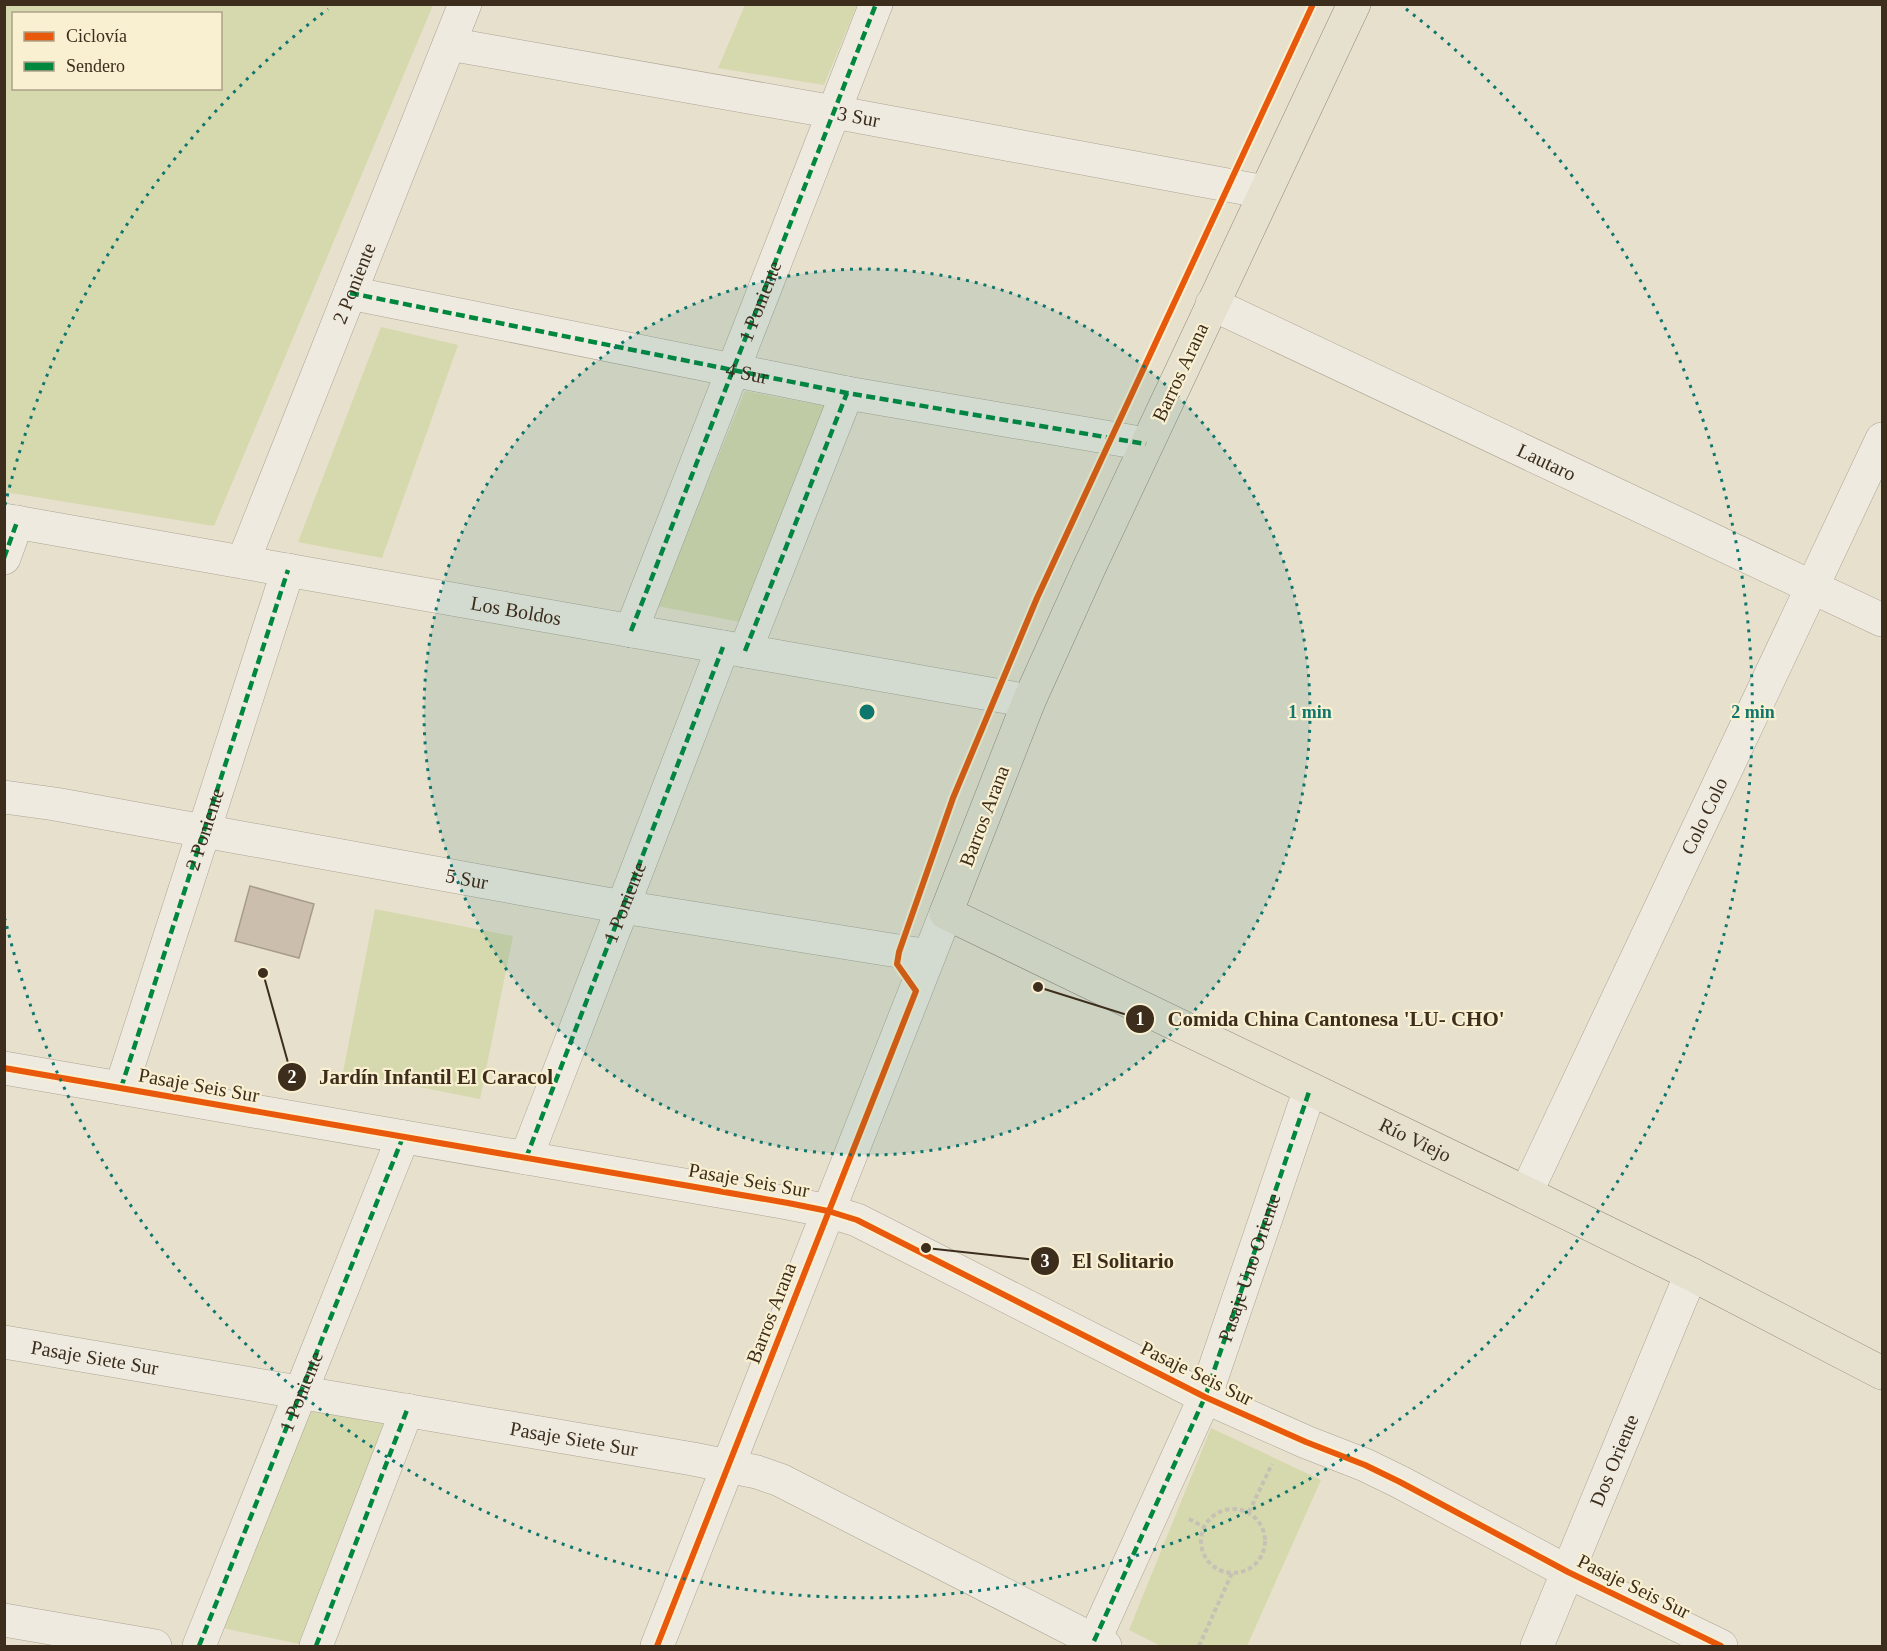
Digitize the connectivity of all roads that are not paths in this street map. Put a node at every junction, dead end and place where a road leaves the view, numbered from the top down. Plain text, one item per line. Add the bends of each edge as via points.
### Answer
1 (465, 4) edge
2 (876, 4) edge
3 (1354, 4) edge
4 (449, 44) junction
5 (834, 112) junction
6 (1265, 192) junction
7 (350, 293) junction
8 (1212, 304) junction
9 (734, 369) junction
10 (847, 393) junction
11 (1882, 439) edge
12 (1146, 444) junction
13 (11, 521) edge
14 (4, 558) edge
15 (243, 562) junction
16 (288, 570) junction
17 (1812, 587) junction
18 (1882, 620) edge
19 (631, 631) junction
20 (734, 649) junction
21 (1029, 701) junction
22 (4, 797) edge
23 (204, 831) junction
24 (624, 907) junction
25 (946, 913) junction
26 (929, 957) junction
27 (4, 1068) edge
28 (121, 1088) junction
29 (1310, 1089) junction
30 (403, 1137) junction
31 (526, 1158) junction
32 (1526, 1193) junction
33 (828, 1211) junction
34 (1691, 1274) junction
35 (4, 1342) edge
36 (1882, 1373) edge
37 (301, 1392) junction
38 (1205, 1397) junction
39 (407, 1410) junction
40 (728, 1465) junction
41 (1568, 1572) junction
42 (4, 1620) edge
43 (1099, 1644) edge
44 (155, 1647) edge
45 (199, 1647) edge
46 (316, 1647) edge
47 (657, 1647) edge
48 (1537, 1647) edge
49 (1720, 1647) edge

1 - 4 street, 2 Poniente
2 - 5 street, 1 Poniente
3 - 6 main road, Barros Arana
4 - 5 street, 3 Sur
4 - 7 street, 2 Poniente
5 - 6 street, 3 Sur
5 - 9 street, 1 Poniente
6 - 8 main road, Barros Arana
7 - 9 street, 4 Sur
7 - 15 street, 2 Poniente
8 - 12 main road, Barros Arana
8 - 17 street, Lautaro
9 - 10 street, 4 Sur
9 - 19 street, 1 Poniente
10 - 12 street, 4 Sur
10 - 20 street, 1 Poniente
11 - 17 street, Colo Colo
12 - 21 main road, Barros Arana
13 - 14 street
13 - 15 street, Los Boldos
15 - 16 street, Los Boldos
16 - 19 street, Los Boldos
16 - 23 street, 2 Poniente
17 - 18 street, Lautaro
17 - 32 street, Colo Colo
19 - 20 street, Los Boldos
20 - 21 street, Los Boldos
20 - 24 street, 1 Poniente
21 - 25 main road, Barros Arana
22 - 23 street, 5 Sur
23 - 24 street, 5 Sur
23 - 28 street, 2 Poniente
24 - 26 street, 5 Sur
24 - 31 street, 1 Poniente
25 - 26 street, Barros Arana
25 - 29 main road, Río Viejo
26 - 33 street, Barros Arana
27 - 28 street, Pasaje Seis Sur
28 - 30 street, Pasaje Seis Sur
29 - 32 main road, Río Viejo
29 - 38 street, Pasaje Uno Oriente
30 - 31 street, Pasaje Seis Sur
30 - 37 street, 1 Poniente
31 - 33 street, Pasaje Seis Sur
32 - 34 main road, Río Viejo
33 - 38 street, Pasaje Seis Sur via 886,1234
33 - 40 street, Barros Arana
34 - 36 main road, Río Viejo
34 - 41 street, Dos Oriente
35 - 37 street, Pasaje Siete Sur
37 - 39 street, Pasaje Siete Sur
37 - 45 street, 1 Poniente
38 - 41 street, Pasaje Seis Sur via 1365,1465
38 - 43 street, Pasaje Uno Oriente
39 - 40 street, Pasaje Siete Sur
39 - 46 street
40 - 43 street, Pasaje Siete Sur via 780,1480
40 - 47 street, Barros Arana
41 - 48 street, Dos Oriente
41 - 49 street, Pasaje Seis Sur
42 - 44 street

